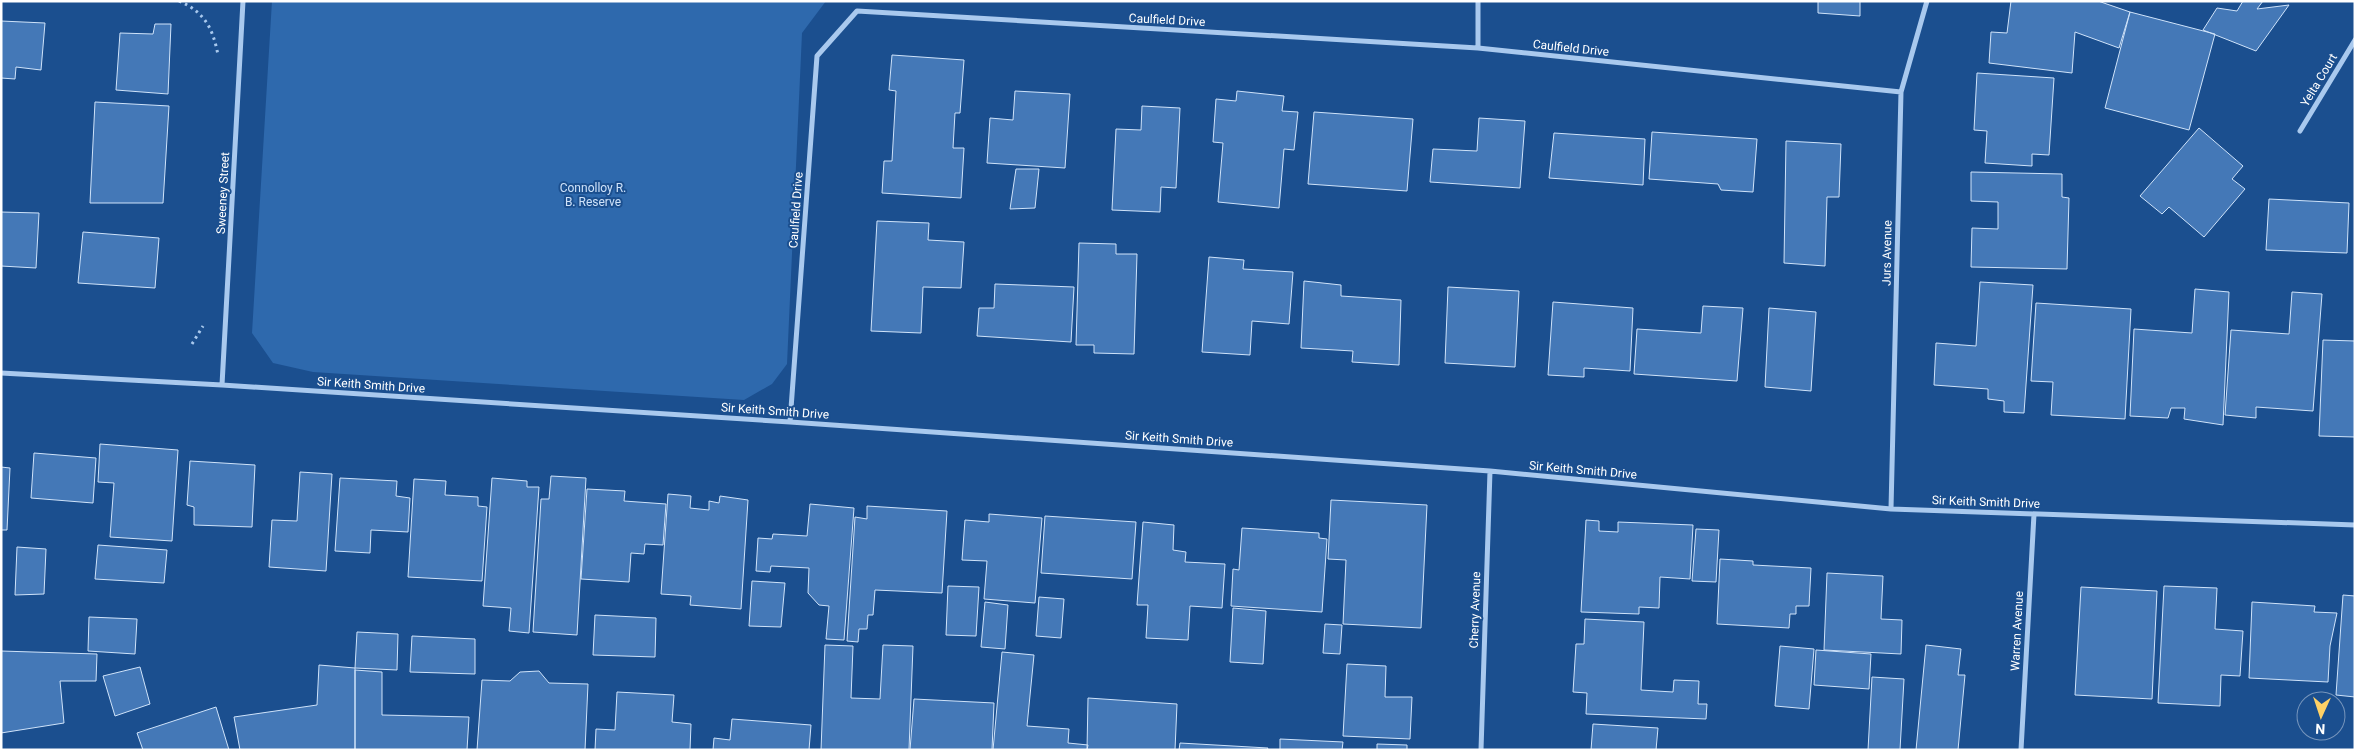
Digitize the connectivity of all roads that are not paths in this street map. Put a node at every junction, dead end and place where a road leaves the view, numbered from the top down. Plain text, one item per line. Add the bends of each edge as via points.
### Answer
1 (243, 1) edge
2 (1478, 1) edge
3 (1927, 1) edge
4 (2355, 40) edge
5 (1478, 48) junction
6 (1901, 92) junction
7 (2300, 131) dead end
8 (1, 373) edge
9 (222, 385) junction
10 (790, 422) junction
11 (1490, 471) junction
12 (1891, 509) junction
13 (2034, 514) junction
14 (2355, 525) edge
15 (1481, 750) edge
16 (2021, 750) edge

1 - 9 street, Sweeney Street
2 - 5 street
3 - 6 street, Jurs Avenue
4 - 7 street, Yelta Court
5 - 6 street, Caulfield Drive
5 - 10 street, Caulfield Drive via 857,11 817,56
6 - 12 street, Jurs Avenue
8 - 9 street, Sir Keith Smith Drive
9 - 10 street, Sir Keith Smith Drive
10 - 11 street, Sir Keith Smith Drive
11 - 12 street, Sir Keith Smith Drive
11 - 15 street, Cherry Avenue
12 - 13 street, Sir Keith Smith Drive
13 - 14 street, Sir Keith Smith Drive
13 - 16 street, Warren Avenue

